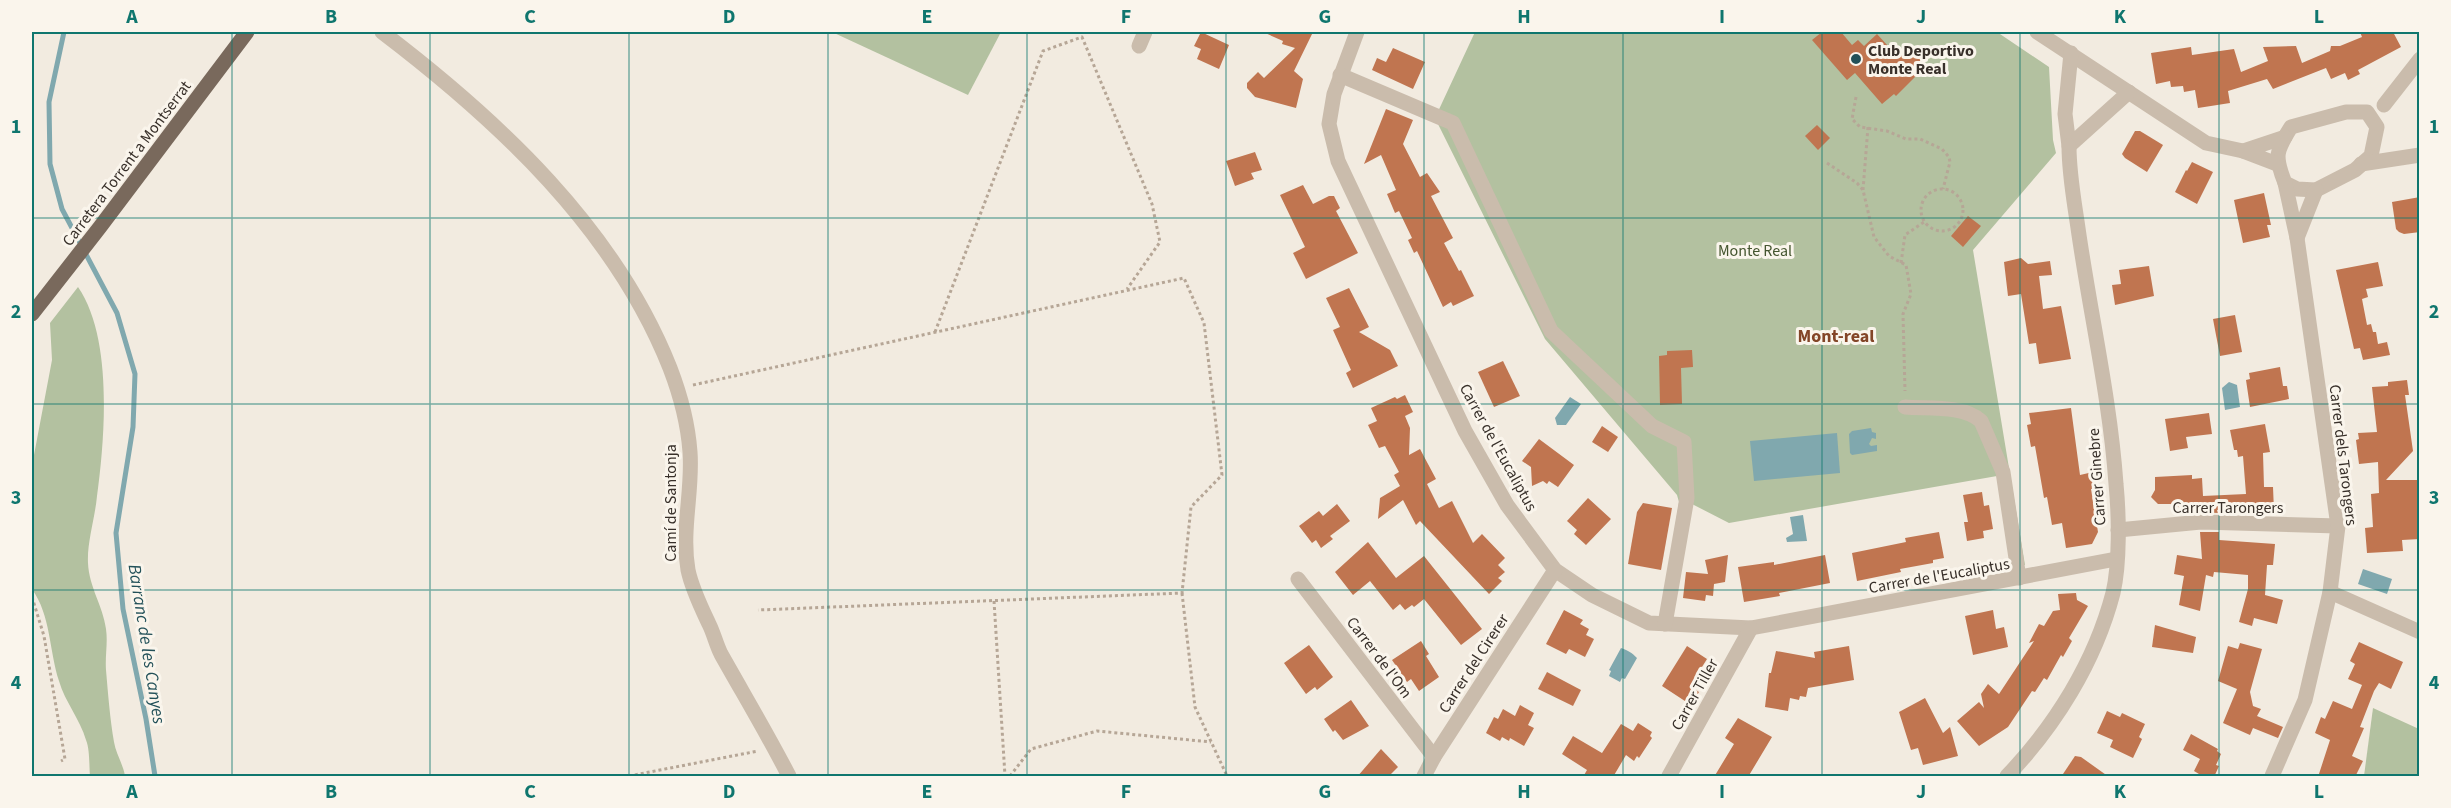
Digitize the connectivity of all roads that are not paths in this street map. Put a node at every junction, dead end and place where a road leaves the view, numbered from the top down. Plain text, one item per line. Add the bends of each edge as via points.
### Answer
1 (247, 32) edge
2 (382, 32) edge
3 (1357, 32) edge
4 (2037, 32) edge
5 (2071, 53) junction
6 (2420, 59) edge
7 (1340, 75) junction
8 (2129, 92) junction
9 (2384, 105) junction
10 (2367, 112) junction
11 (2376, 134) junction
12 (2285, 136) junction
13 (2068, 146) junction
14 (2243, 151) junction
15 (2413, 156) edge
16 (2277, 164) junction
17 (2361, 164) junction
18 (2285, 183) junction
19 (2316, 190) junction
20 (2297, 238) junction
21 (33, 308) edge
22 (1905, 407) road end
23 (2338, 526) junction
24 (2118, 530) junction
25 (2116, 559) junction
26 (1555, 570) junction
27 (2019, 578) junction
28 (1298, 579) dead end
29 (2330, 592) junction
30 (1665, 624) junction
31 (1751, 628) junction
32 (2420, 632) edge
33 (1434, 758) junction
34 (789, 777) edge
35 (1424, 777) edge
36 (1669, 777) edge
37 (2007, 777) edge
38 (2272, 777) edge

1 - 21 main road, Carretera Torrent a Montserrat via 70,266
2 - 34 street, Camí de Santonja via 487,119 554,187 607,250 637,299 670,369 684,414 690,453 686,550 689,572 720,651
3 - 7 street, Carrer de l'Eucaliptus
4 - 5 street
5 - 8 street
5 - 13 street, Carrer Ginebre via 2065,114
6 - 9 street
7 - 26 street, Carrer de l'Eucaliptus via 1329,124 1338,161 1465,431 1507,505
7 - 30 street via 1453,123 1551,331 1652,426 1684,442 1687,498
8 - 13 street
8 - 14 street via 2206,143
9 - 10 street
9 - 11 street
10 - 11 street
10 - 12 street via 2346,111 2291,127
11 - 15 street
11 - 17 street via 2371,156
12 - 14 street
12 - 16 street
13 - 24 street, Carrer Ginebre via 2085,278 2113,440
14 - 16 street
15 - 17 street
16 - 18 street
17 - 19 street
18 - 19 street
18 - 20 street, Carrer dels Tarongers
19 - 20 street, Carrer dels Tarongers
20 - 23 street, Carrer dels Tarongers
22 - 27 street via 1963,412 1981,421 2003,472
23 - 24 street, Carrer Tarongers via 2201,522
23 - 29 street, Carrer dels Tarongers
24 - 25 street, Carrer Ginebre
25 - 27 street, Carrer de l'Eucaliptus
25 - 37 street, Carrer Ginebre via 2113,591 2101,630 2075,686 2035,747
26 - 30 street, Carrer de l'Eucaliptus via 1592,595 1649,623
26 - 33 street, Carrer del Cirerer
27 - 31 street, Carrer de l'Eucaliptus
28 - 33 street, Carrer de l'Om
29 - 32 street
29 - 38 street, Carrer dels Tarongers via 2305,700
30 - 31 street, Carrer de l'Eucaliptus
31 - 36 street, Carrer Tiller
33 - 35 street, Carrer del Cirerer

